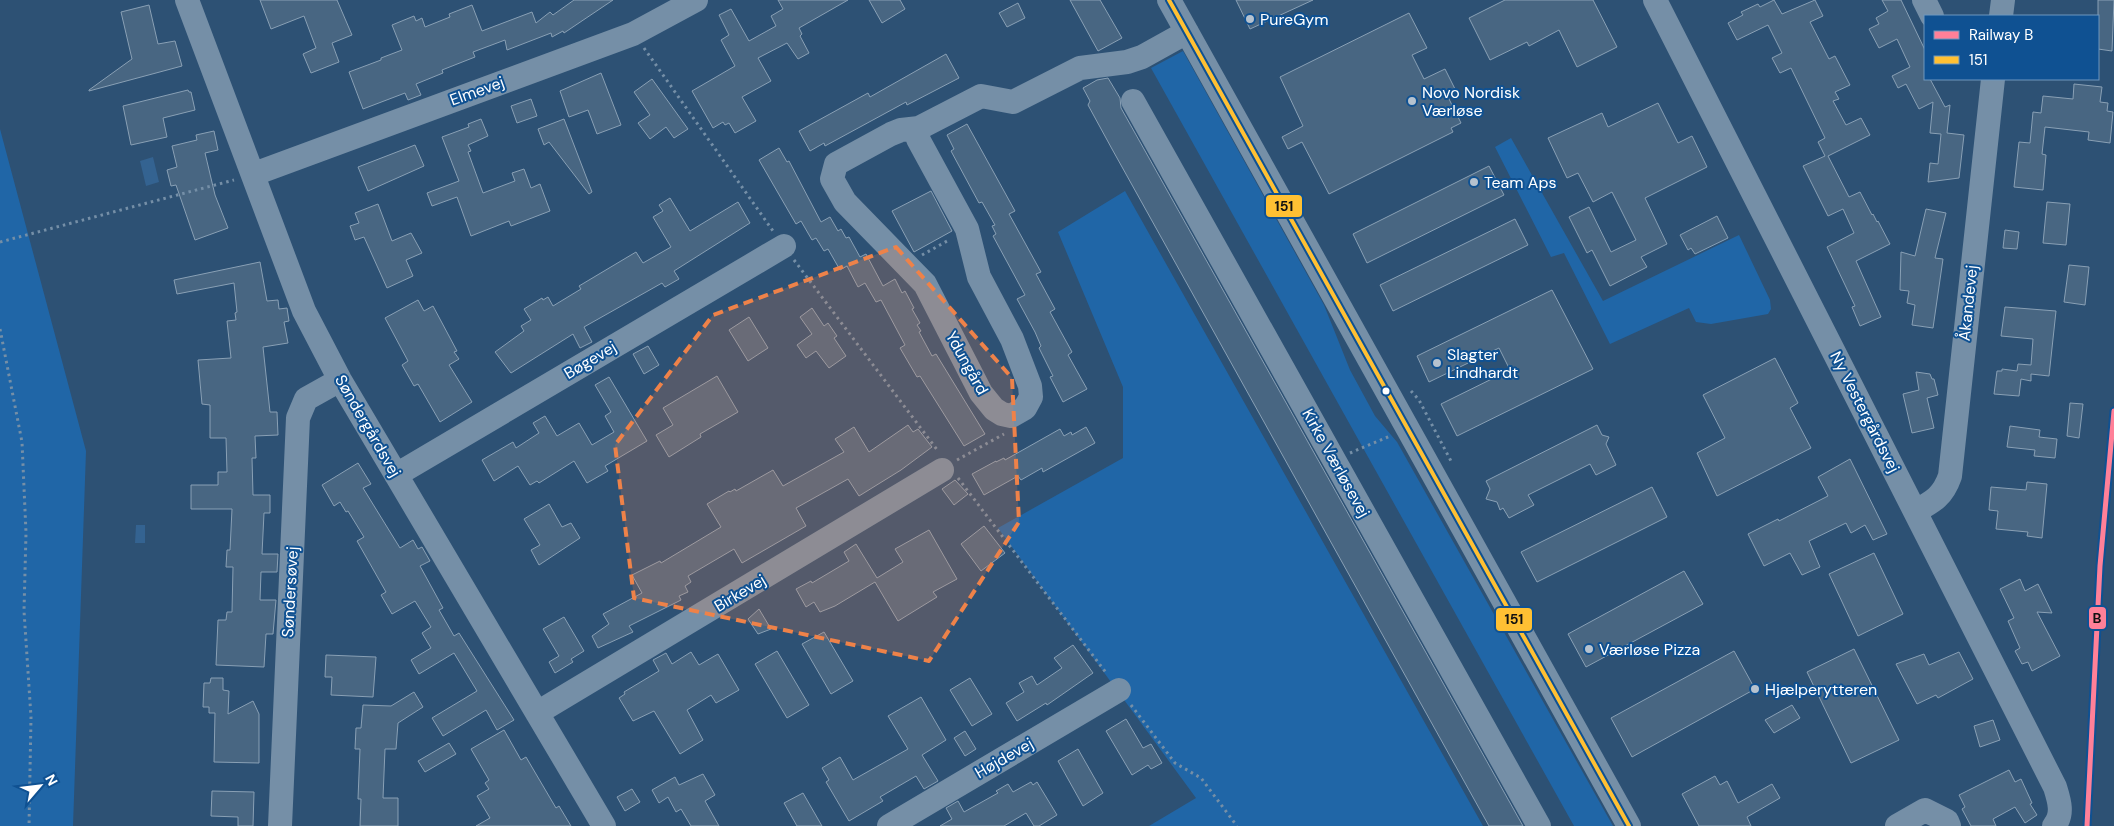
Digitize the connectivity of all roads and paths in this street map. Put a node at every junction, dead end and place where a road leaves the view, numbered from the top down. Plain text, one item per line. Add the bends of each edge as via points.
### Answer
1 (187, 0) edge
2 (696, 0) edge
3 (1169, 0) edge
4 (1655, 0) edge
5 (1924, 0) edge
6 (2003, 0) edge
7 (1932, 15) edge
8 (2001, 15) edge
9 (1187, 32) junction
10 (633, 34) junction
11 (1993, 80) edge
12 (1134, 101) dead end
13 (919, 128) junction
14 (254, 174) junction
15 (967, 230) junction
16 (0, 242) edge
17 (784, 246) junction
18 (905, 265) junction
19 (0, 329) edge
20 (340, 380) junction
21 (1012, 430) dead end
22 (1396, 433) dead end
23 (1358, 449) dead end
24 (949, 466) junction
25 (396, 475) junction
26 (1916, 511) junction
27 (1119, 690) junction
28 (537, 713) junction
29 (28, 826) edge
30 (280, 826) edge
31 (604, 826) edge
32 (889, 826) edge
33 (1237, 826) edge
34 (1539, 826) edge
35 (1629, 826) edge
36 (1897, 826) edge
37 (1950, 826) edge
38 (2054, 826) edge

1 - 14 street, Søndergårdsvej
2 - 10 street, Elmevej
3 - 9 street
4 - 26 street, Ny Vestergårdsvej
5 - 7 street
6 - 8 street
9 - 13 street, Ydungård via 1142,57 1080,68 1013,102 980,96
9 - 35 street
10 - 14 street, Elmevej
10 - 17 path
11 - 26 street, Åkandevej via 1950,476 1945,490
12 - 34 street, Kirke Værløsevej
13 - 15 street, Ydungård via 918,139
13 - 18 street, Ydungård via 891,134 836,164 832,179 845,202
14 - 16 path
14 - 20 street, Søndergårdsvej via 304,311
15 - 18 path
15 - 18 street, Ydungård via 979,277 1012,339 1030,386 1032,397 1025,408 1011,416 994,409 981,393 925,284
17 - 24 path
17 - 25 street, Bøgevej
19 - 29 path via 22,442 26,533 24,611 31,717
20 - 25 street, Søndergårdsvej
20 - 30 street, Søndersøvej via 306,399 298,418
21 - 24 path
22 - 23 path
24 - 27 path
24 - 28 street, Birkevej
25 - 28 street, Søndergårdsvej
26 - 38 street, Ny Vestergårdsvej via 2055,787 2061,809
27 - 32 street, Højdevej
27 - 33 path via 1175,763 1201,778
28 - 31 street, Søndergårdsvej
36 - 37 street via 1925,810 1947,821

